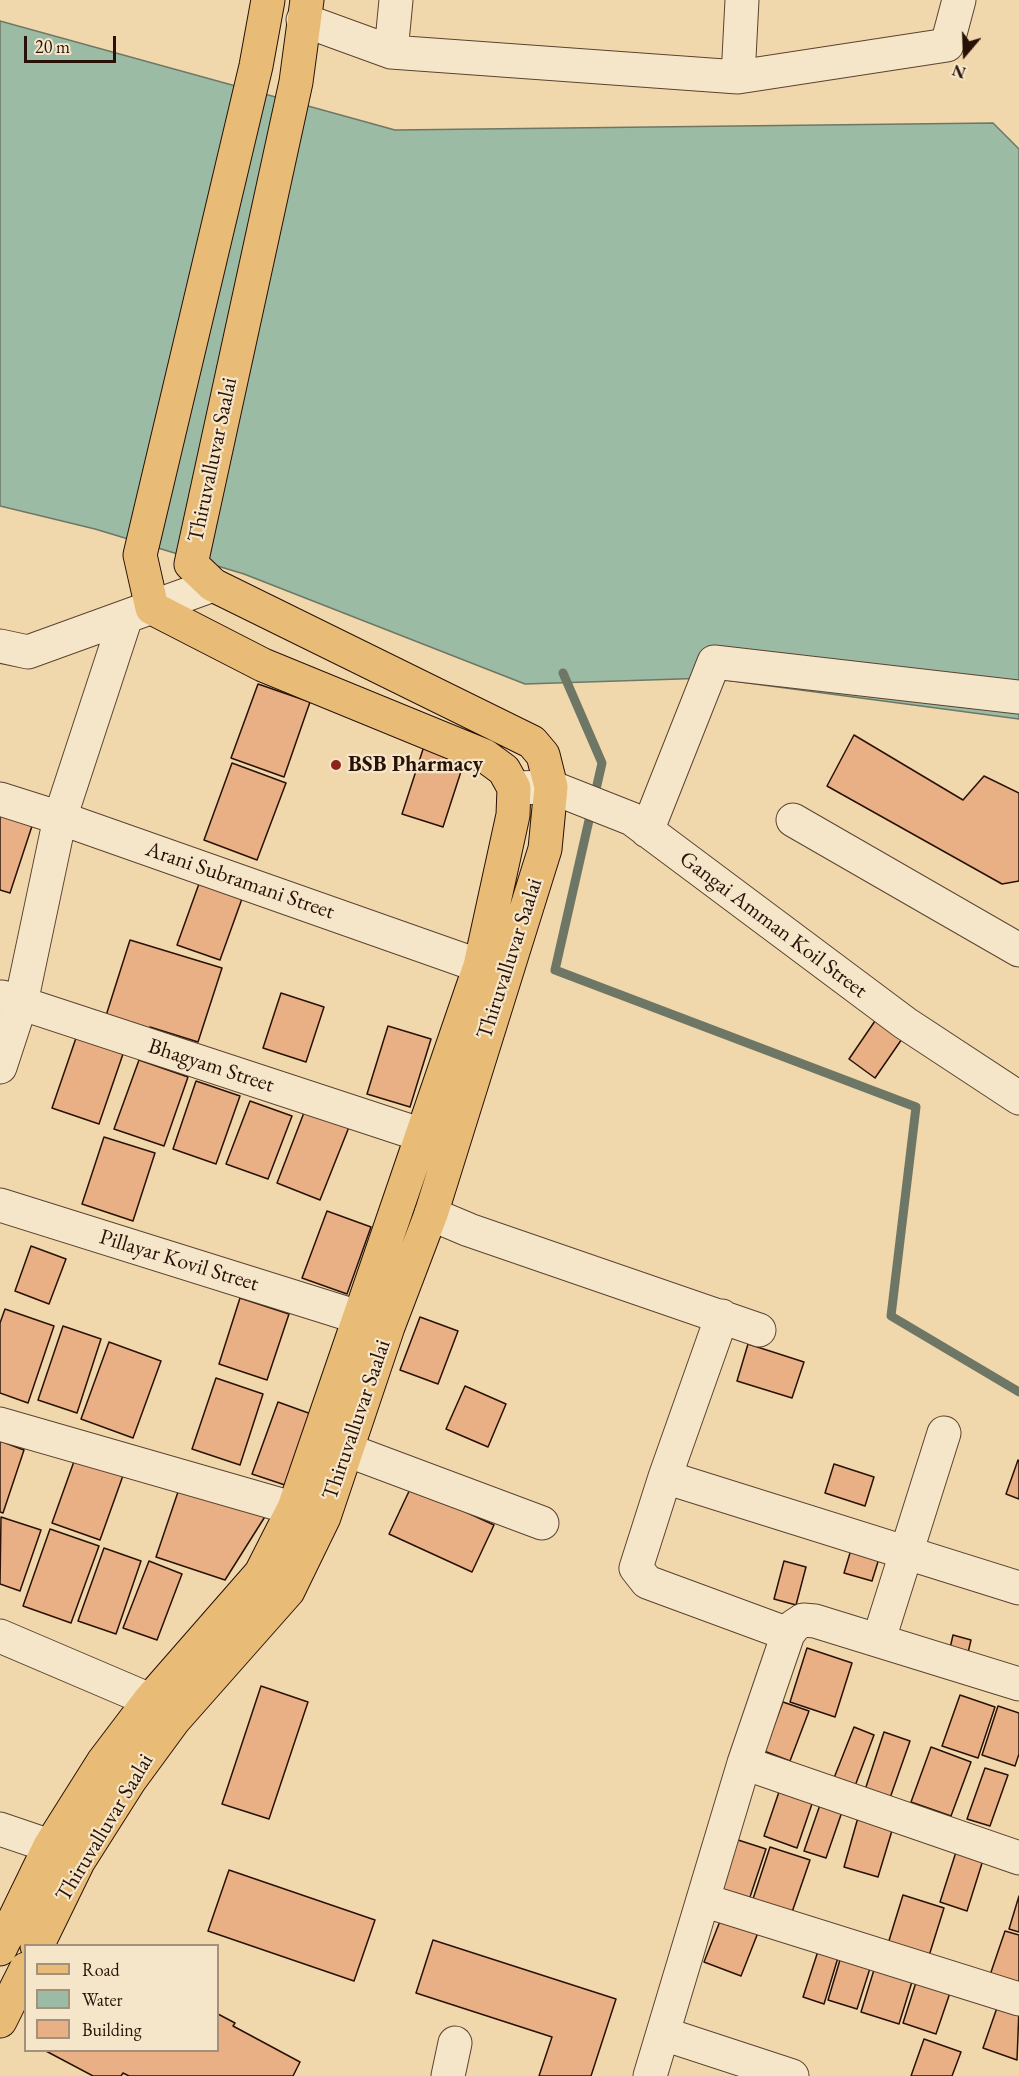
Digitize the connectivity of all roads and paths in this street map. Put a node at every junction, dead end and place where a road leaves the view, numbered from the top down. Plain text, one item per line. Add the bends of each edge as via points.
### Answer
1 (268, 0) edge
2 (396, 0) edge
3 (742, 0) edge
4 (959, 0) edge
5 (305, 10) edge
6 (391, 52) junction
7 (738, 77) junction
8 (202, 574) junction
9 (139, 612) junction
10 (0, 646) edge
11 (1019, 697) edge
12 (514, 788) junction
13 (566, 792) junction
14 (0, 800) edge
15 (60, 818) junction
16 (793, 820) dead end
17 (640, 825) junction
18 (1019, 950) edge
19 (480, 966) junction
20 (11, 1000) edge
21 (0, 1067) edge
22 (1019, 1098) edge
23 (422, 1135) junction
24 (0, 1205) edge
25 (431, 1214) junction
26 (722, 1316) junction
27 (358, 1317) junction
28 (759, 1330) dead end
29 (0, 1424) edge
30 (944, 1433) dead end
31 (347, 1449) junction
32 (665, 1477) junction
33 (294, 1508) junction
34 (324, 1517) junction
35 (542, 1523) dead end
36 (905, 1554) junction
37 (1019, 1588) edge
38 (788, 1634) junction
39 (0, 1636) edge
40 (879, 1639) junction
41 (1019, 1684) edge
42 (150, 1700) junction
43 (744, 1763) junction
44 (0, 1829) edge
45 (50, 1846) junction
46 (1019, 1857) edge
47 (704, 1900) junction
48 (38, 1944) edge
49 (0, 1949) edge
50 (24, 1973) edge
51 (1019, 1999) edge
52 (0, 2021) edge
53 (663, 2034) junction
54 (455, 2043) dead end
55 (448, 2076) edge
56 (650, 2076) edge
57 (792, 2076) edge

1 - 9 main road via 140,555
2 - 6 street
3 - 7 street
4 - 7 street via 947,45
5 - 6 street
5 - 8 main road, Thiruvalluvar Saalai via 296,82
6 - 7 street
8 - 9 street
8 - 13 main road, Thiruvalluvar Saalai via 532,742
9 - 10 street via 28,652
9 - 12 main road via 485,756 504,770
9 - 15 street
11 - 17 street via 714,662
12 - 13 street, Gangai Amman Koil Street
12 - 19 main road, Thiruvalluvar Saalai via 509,839
13 - 17 street, Gangai Amman Koil Street
13 - 25 main road, Thiruvalluvar Saalai
14 - 15 street, Arani Subramani Street
15 - 19 street, Arani Subramani Street
15 - 20 street
16 - 18 street
17 - 22 street, Gangai Amman Koil Street via 905,1023
19 - 23 main road, Thiruvalluvar Saalai
20 - 21 street
20 - 23 street, Bhagyam Street
23 - 27 main road, Thiruvalluvar Saalai
24 - 27 street, Pillayar Kovil Street
25 - 26 street
25 - 31 main road, Thiruvalluvar Saalai
26 - 28 street
26 - 32 street
27 - 33 main road, Thiruvalluvar Saalai
29 - 33 street
30 - 36 street
31 - 34 main road, Thiruvalluvar Saalai
31 - 35 street
32 - 36 street
32 - 38 street via 636,1562 640,1575 647,1582
33 - 34 street
33 - 42 main road, Thiruvalluvar Saalai via 261,1573
34 - 48 main road, Thiruvalluvar Saalai via 288,1591 174,1720 130,1780 78,1862
36 - 37 street
36 - 40 street
38 - 40 street via 803,1620
38 - 43 street
39 - 42 street
40 - 41 street
42 - 45 main road, Thiruvalluvar Saalai via 103,1762
43 - 46 street
43 - 47 street
44 - 45 street
45 - 49 main road, Thiruvalluvar Saalai
47 - 51 street
47 - 53 street
50 - 52 main road
53 - 56 street
53 - 57 street
54 - 55 street

